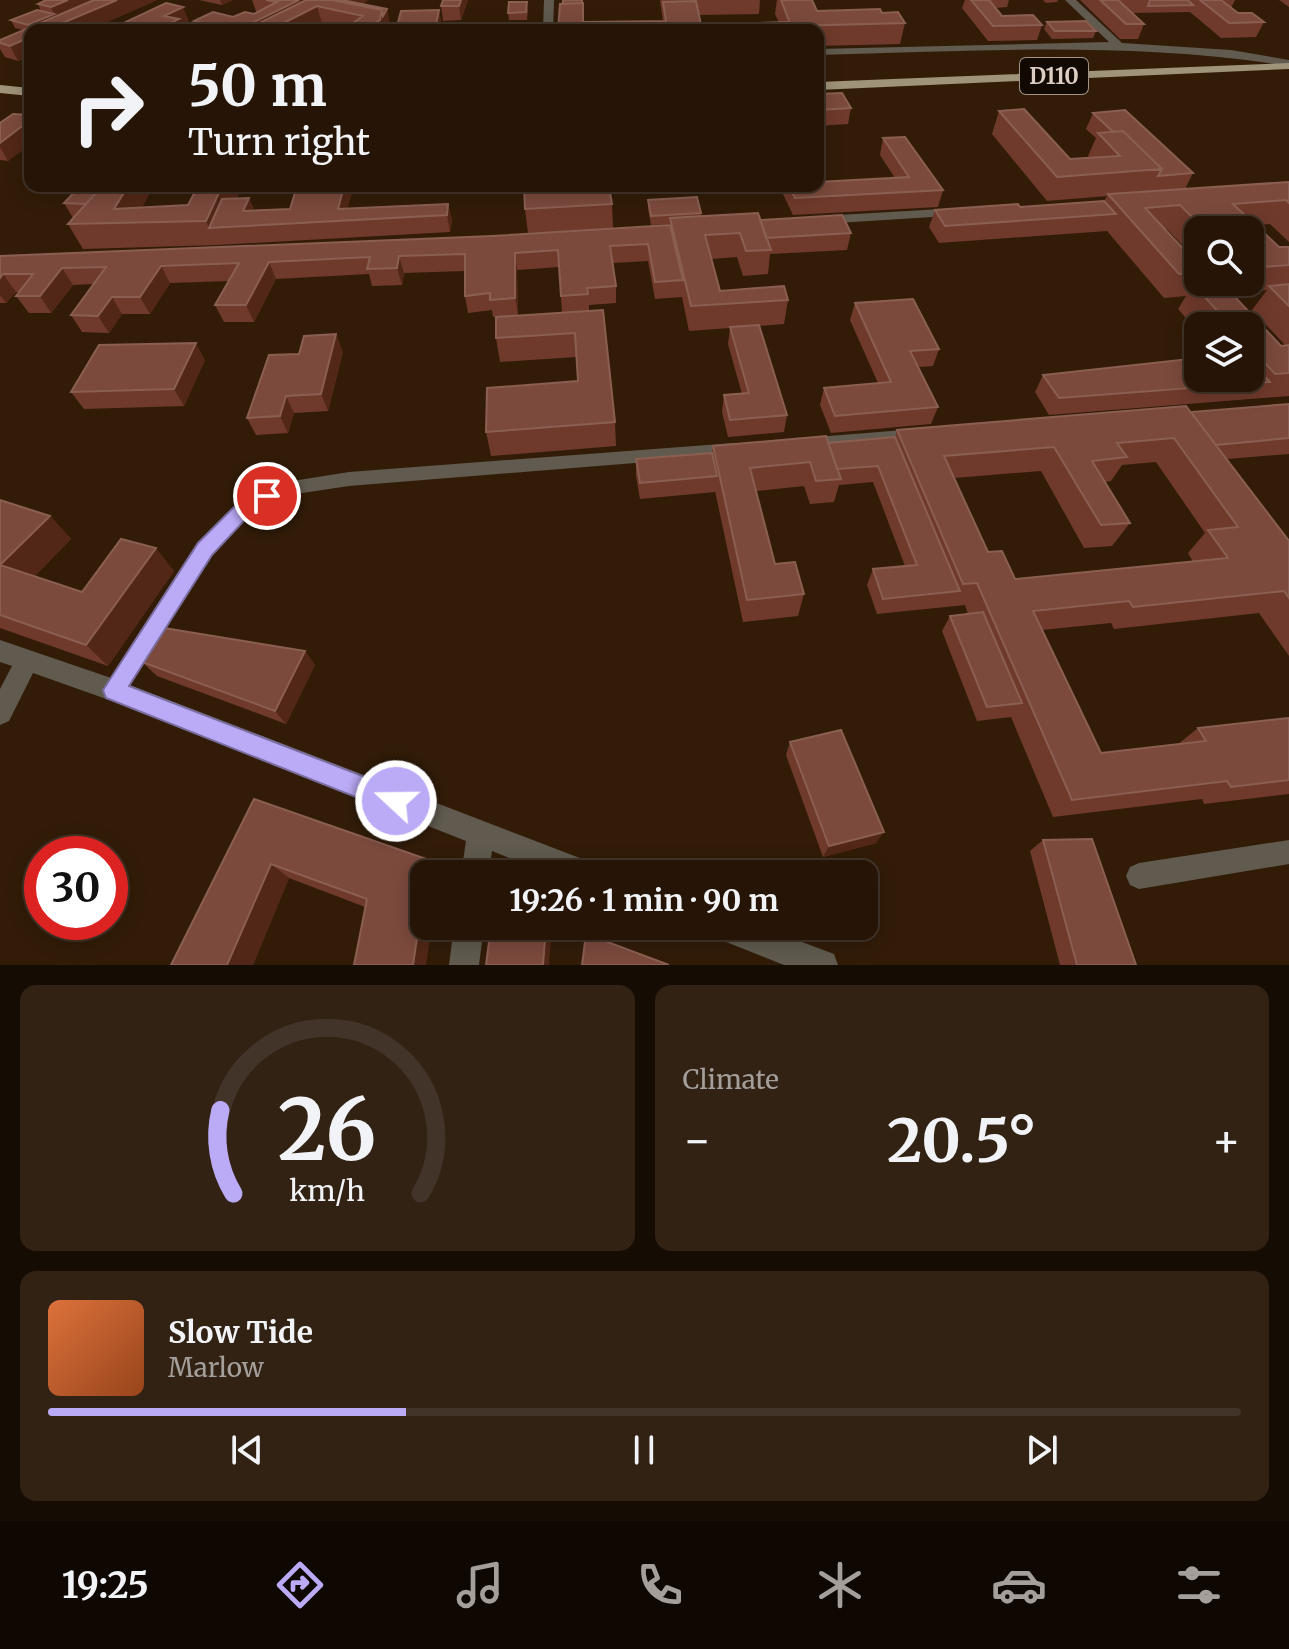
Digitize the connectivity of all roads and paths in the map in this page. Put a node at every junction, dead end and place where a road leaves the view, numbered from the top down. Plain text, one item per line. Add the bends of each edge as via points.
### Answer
1 (549, 0) edge
2 (1070, 0) edge
3 (548, 24) edge
4 (1119, 46) junction
5 (824, 52) edge
6 (1289, 64) edge
7 (824, 86) edge
8 (0, 89) edge
9 (24, 91) edge
10 (972, 211) edge
11 (813, 220) edge
12 (933, 434) edge
13 (791, 445) edge
14 (759, 447) edge
15 (0, 651) edge
16 (28, 660) junction
17 (114, 690) junction
18 (0, 713) edge
19 (480, 834) junction
20 (1289, 852) edge
21 (477, 860) edge
22 (548, 860) edge
23 (1139, 876) dead end
24 (467, 940) edge
25 (758, 940) edge
26 (464, 965) edge
27 (823, 965) edge

1 - 3 street
2 - 4 street
4 - 5 street
4 - 6 street via 1212,49
6 - 7 main road, D110
8 - 9 main road
10 - 11 lane
12 - 13 lane
14 - 17 lane via 286,488 247,505 205,549
15 - 16 street
16 - 17 street
16 - 18 street
17 - 19 street
19 - 21 street
19 - 22 street
20 - 23 lane
24 - 26 street
25 - 27 street

